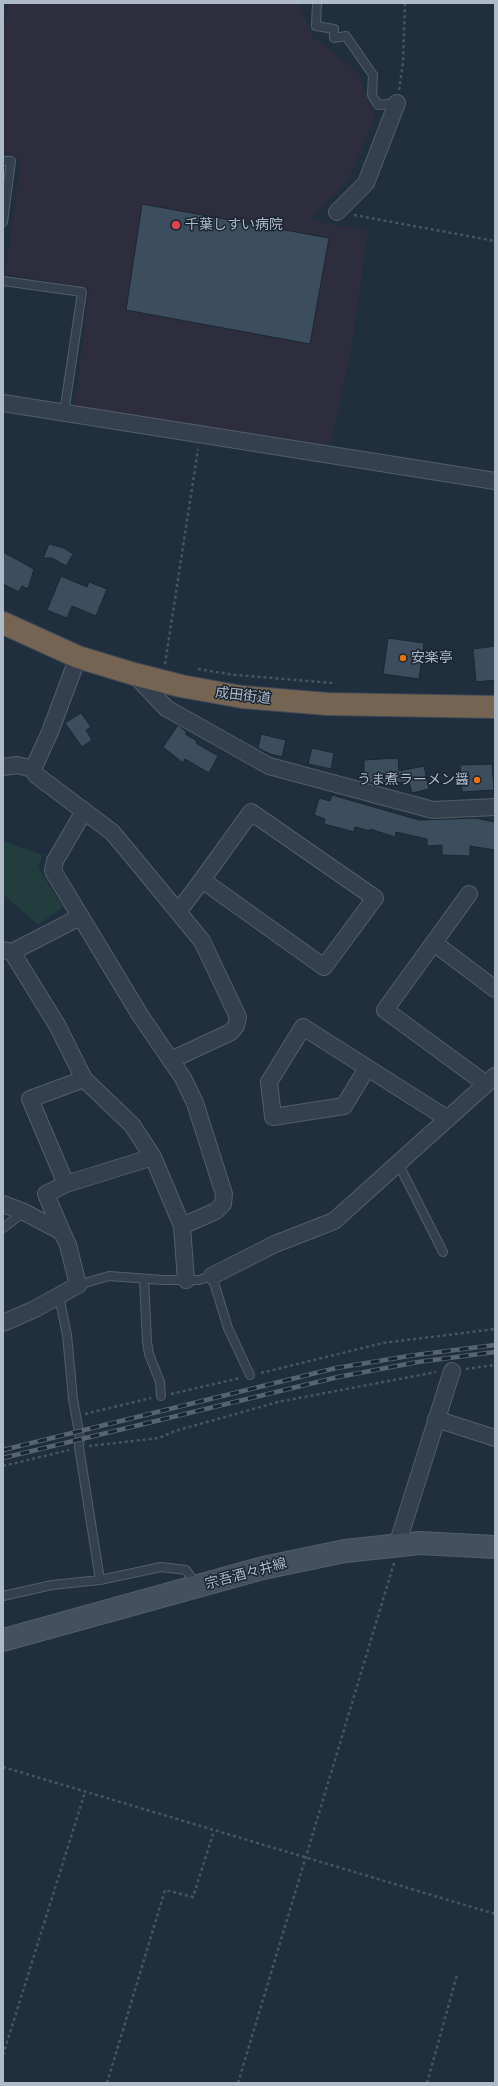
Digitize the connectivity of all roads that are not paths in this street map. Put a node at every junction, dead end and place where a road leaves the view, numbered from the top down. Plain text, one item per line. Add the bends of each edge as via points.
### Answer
1 (317, 3) edge
2 (397, 103) joint
3 (3, 161) edge
4 (338, 212) road end
5 (3, 222) edge
6 (3, 281) edge
7 (3, 404) edge
8 (64, 413) junction
9 (495, 481) edge
10 (3, 623) edge
11 (78, 657) junction
12 (134, 674) junction
13 (495, 707) edge
14 (3, 767) edge
15 (32, 769) junction
16 (495, 807) edge
17 (84, 811) junction
18 (202, 880) junction
19 (469, 894) dead end
20 (178, 912) junction
21 (80, 917) junction
22 (434, 943) junction
23 (8, 951) edge
24 (495, 989) edge
25 (171, 1060) junction
26 (367, 1068) junction
27 (84, 1079) junction
28 (492, 1081) edge
29 (448, 1118) junction
30 (153, 1157) junction
31 (398, 1163) junction
32 (66, 1184) junction
33 (3, 1204) edge
34 (24, 1212) junction
35 (182, 1226) junction
36 (3, 1228) edge
37 (62, 1232) junction
38 (442, 1252) dead end
39 (212, 1276) junction
40 (144, 1279) junction
41 (186, 1280) junction
42 (78, 1285) junction
43 (59, 1296) junction
44 (3, 1323) edge
45 (452, 1371) road end
46 (250, 1375) road end
47 (161, 1396) road end
48 (436, 1419) junction
49 (495, 1438) edge
50 (397, 1545) junction
51 (495, 1546) edge
52 (100, 1580) junction
53 (198, 1586) junction
54 (3, 1596) edge
55 (3, 1640) edge

1 - 2 lane via 316,26 334,29 334,38 346,36 373,75 372,95 378,105
2 - 4 street via 366,183
3 - 5 lane via 11,161
6 - 8 lane via 82,292
7 - 8 street
8 - 9 street
10 - 11 highway, 成田街道
11 - 12 highway, 成田街道
11 - 15 street via 50,732
12 - 13 highway, 成田街道 via 164,668 242,697 313,703
12 - 16 street via 166,708 269,766 433,810
14 - 15 street via 17,765
15 - 17 street via 36,775
17 - 20 street via 112,832
17 - 21 street via 55,861 53,871
18 - 18 street via 251,812 376,898 324,967
18 - 20 street
19 - 22 street
20 - 25 street via 202,941 238,1017 231,1032
21 - 23 street
21 - 25 street
22 - 24 street
22 - 28 street via 385,1010
23 - 27 street via 58,1025
25 - 35 street via 195,1102 224,1194 223,1204 216,1211
26 - 26 street via 303,1027 268,1082 273,1117 344,1106
26 - 29 street
27 - 30 street via 132,1125
27 - 32 street via 30,1099
28 - 29 street
29 - 31 street
30 - 32 street
30 - 35 street
31 - 38 lane
31 - 39 street via 334,1221 275,1244
32 - 37 street via 46,1194
33 - 34 street
34 - 36 lane
34 - 37 street
35 - 41 street
37 - 42 street
39 - 41 lane
39 - 46 lane via 228,1328
40 - 41 lane
40 - 42 lane via 109,1276
40 - 47 lane via 147,1342 160,1382
42 - 43 street
43 - 44 street
43 - 52 lane via 67,1335 79,1447
45 - 48 street
48 - 49 street
48 - 50 street
50 - 51 main road, 宗吾酒々井線 via 420,1543
50 - 53 main road, 宗吾酒々井線 via 345,1551 290,1562
52 - 53 lane via 161,1566 186,1570
52 - 54 lane via 52,1585
53 - 55 main road, 宗吾酒々井線

